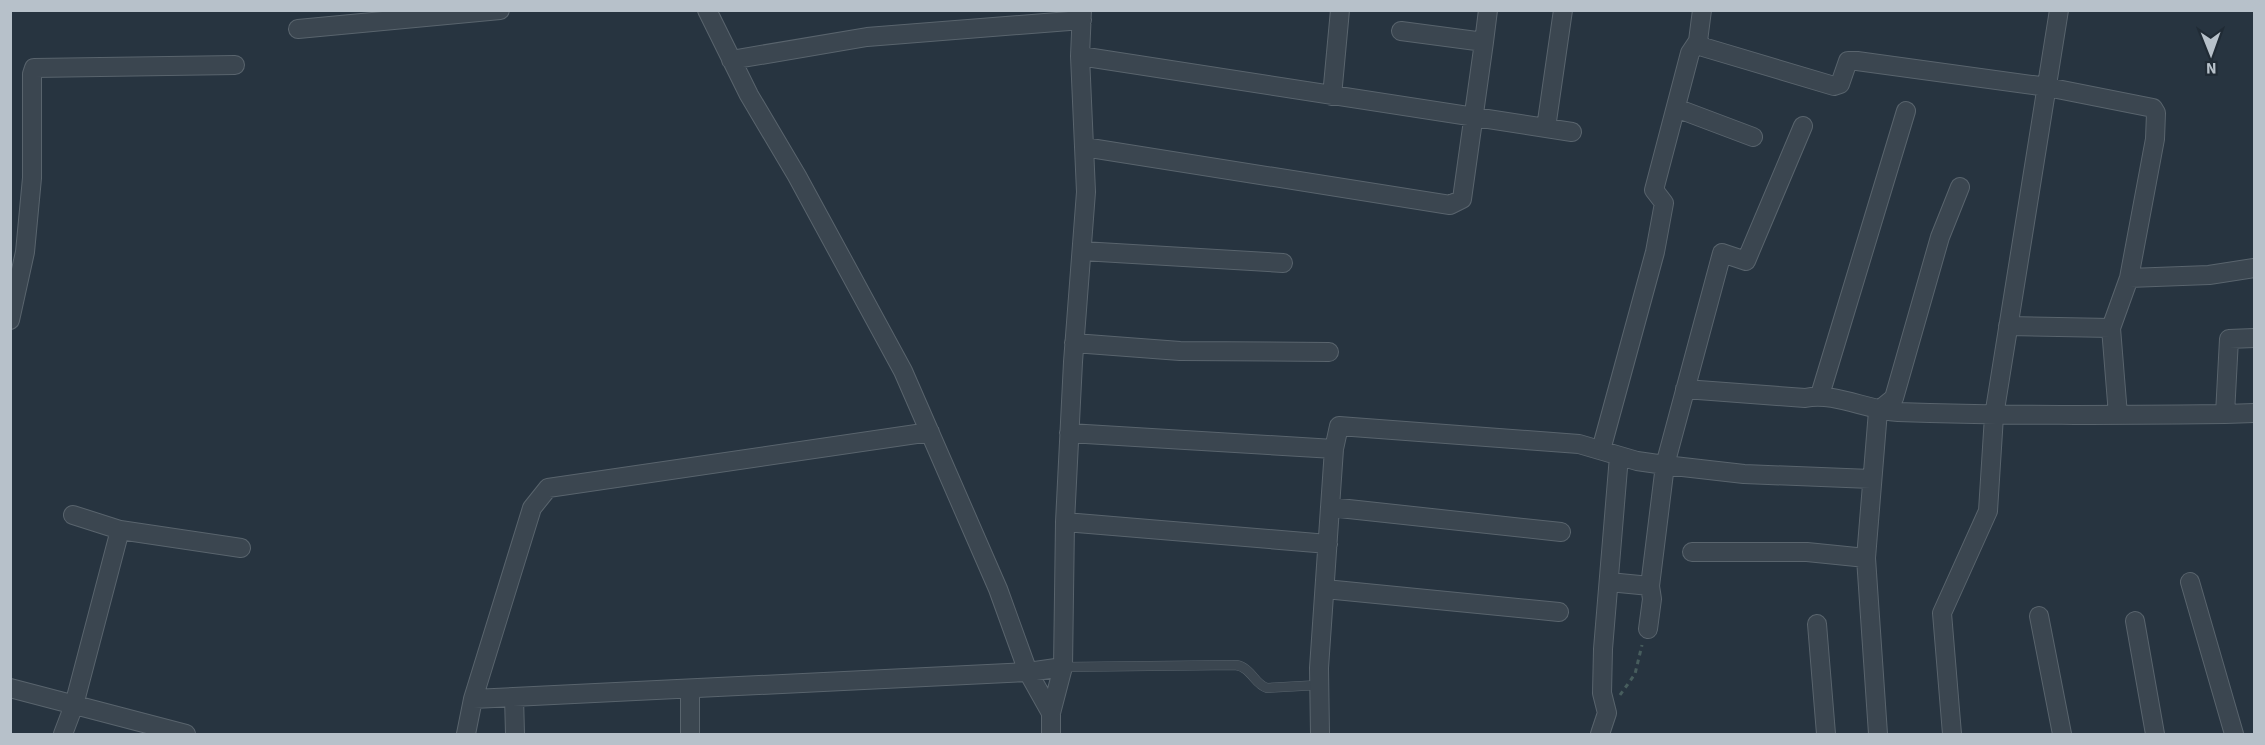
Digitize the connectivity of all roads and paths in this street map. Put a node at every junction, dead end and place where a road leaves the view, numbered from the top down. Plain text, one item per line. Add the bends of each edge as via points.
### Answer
1 (500, 10) edge
2 (707, 10) edge
3 (1340, 10) edge
4 (1488, 10) edge
5 (1563, 10) edge
6 (1702, 10) edge
7 (2060, 10) edge
8 (1082, 15) edge
9 (298, 29) dead end
10 (1401, 31) dead end
11 (1698, 41) junction
12 (1484, 42) junction
13 (1080, 56) junction
14 (731, 60) junction
15 (235, 65) dead end
16 (2047, 87) junction
17 (1332, 96) junction
18 (1676, 108) junction
19 (1906, 111) dead end
20 (1475, 118) junction
21 (1803, 126) dead end
22 (1546, 128) junction
23 (1572, 132) dead end
24 (1753, 136) dead end
25 (1084, 147) junction
26 (1960, 187) dead end
27 (1082, 251) junction
28 (1283, 263) dead end
29 (2254, 268) edge
30 (2129, 278) junction
31 (10, 320) edge
32 (2008, 326) junction
33 (2111, 328) junction
34 (2254, 338) edge
35 (1074, 343) junction
36 (1329, 352) dead end
37 (1685, 389) junction
38 (1820, 395) junction
39 (1878, 411) junction
40 (2254, 413) edge
41 (2225, 414) junction
42 (2118, 415) junction
43 (1994, 416) junction
44 (930, 432) junction
45 (1069, 434) junction
46 (1334, 449) junction
47 (1601, 450) junction
48 (1619, 456) junction
49 (1665, 465) junction
50 (1871, 479) junction
51 (1330, 507) junction
52 (74, 515) dead end
53 (1065, 522) junction
54 (120, 530) junction
55 (1561, 532) dead end
56 (1328, 544) junction
57 (241, 548) dead end
58 (1692, 552) dead end
59 (1866, 558) junction
60 (1609, 582) junction
61 (2190, 582) dead end
62 (1650, 586) junction
63 (1324, 590) junction
64 (1559, 612) dead end
65 (2039, 616) dead end
66 (2135, 621) dead end
67 (1817, 624) dead end
68 (1648, 629) joint
69 (1063, 668) junction
70 (1028, 672) junction
71 (1319, 685) junction
72 (10, 688) edge
73 (690, 689) junction
74 (514, 697) junction
75 (473, 699) junction
76 (74, 705) junction
77 (1050, 713) junction
78 (1607, 713) junction
79 (63, 735) edge
80 (186, 735) edge
81 (466, 735) edge
82 (515, 735) edge
83 (690, 735) edge
84 (1051, 735) edge
85 (1320, 735) edge
86 (1600, 735) edge
87 (1826, 735) edge
88 (1878, 735) edge
89 (1952, 735) edge
90 (2062, 735) edge
91 (2155, 735) edge
92 (2234, 735) edge

1 - 9 street
2 - 14 street
3 - 17 street
4 - 12 street
5 - 22 street
6 - 11 street
7 - 16 street
8 - 13 street
8 - 14 street via 867,37
10 - 12 street
11 - 16 street via 1703,47 1834,86 1840,84 1848,62 1857,61
11 - 18 street via 1690,53
12 - 20 street
13 - 17 street
13 - 25 street
14 - 44 street via 903,371
15 - 31 street via 34,68 25,252
16 - 30 street via 2137,103 2153,108 2156,113 2155,139
16 - 32 street
17 - 20 street
18 - 24 street
18 - 47 street via 1654,190 1664,203 1655,252
19 - 38 street
20 - 22 street
20 - 25 street via 1462,199 1450,205
21 - 37 street via 1746,261 1722,253
22 - 23 street
25 - 27 street
26 - 39 street via 1940,237 1894,398
27 - 28 street
27 - 35 street
29 - 30 street
30 - 33 street
32 - 33 street
32 - 43 street
33 - 42 street
34 - 41 street via 2229,339
35 - 36 street via 1180,351
35 - 45 street
37 - 38 street via 1804,398
37 - 49 street
38 - 39 street
39 - 43 street
39 - 50 street
40 - 41 street
41 - 42 street
42 - 43 street
43 - 89 street via 1988,511 1942,614
44 - 70 street via 998,589
44 - 75 street via 548,488 532,508
45 - 46 street
45 - 53 street
46 - 47 street via 1339,426 1579,444
46 - 51 street
47 - 48 street
48 - 49 street
48 - 60 street
49 - 50 street via 1744,474
49 - 62 street
50 - 59 street
51 - 55 street
51 - 56 street
52 - 54 street
53 - 56 street
53 - 69 street
54 - 57 street
54 - 76 street
56 - 63 street
58 - 59 street via 1808,552
59 - 88 street
60 - 62 street
60 - 78 street via 1602,693
61 - 92 street
62 - 68 street
63 - 64 street
63 - 71 street
65 - 90 street
66 - 91 street
67 - 87 street
68 - 78 path via 1635,674
69 - 70 street
69 - 71 lane via 1236,665 1249,670 1267,688
69 - 77 street
70 - 73 street
70 - 77 street
71 - 85 street
72 - 76 street
73 - 74 street
73 - 83 street
74 - 75 street
74 - 82 street
75 - 81 street
76 - 79 street
76 - 80 street
77 - 84 street
78 - 86 street

